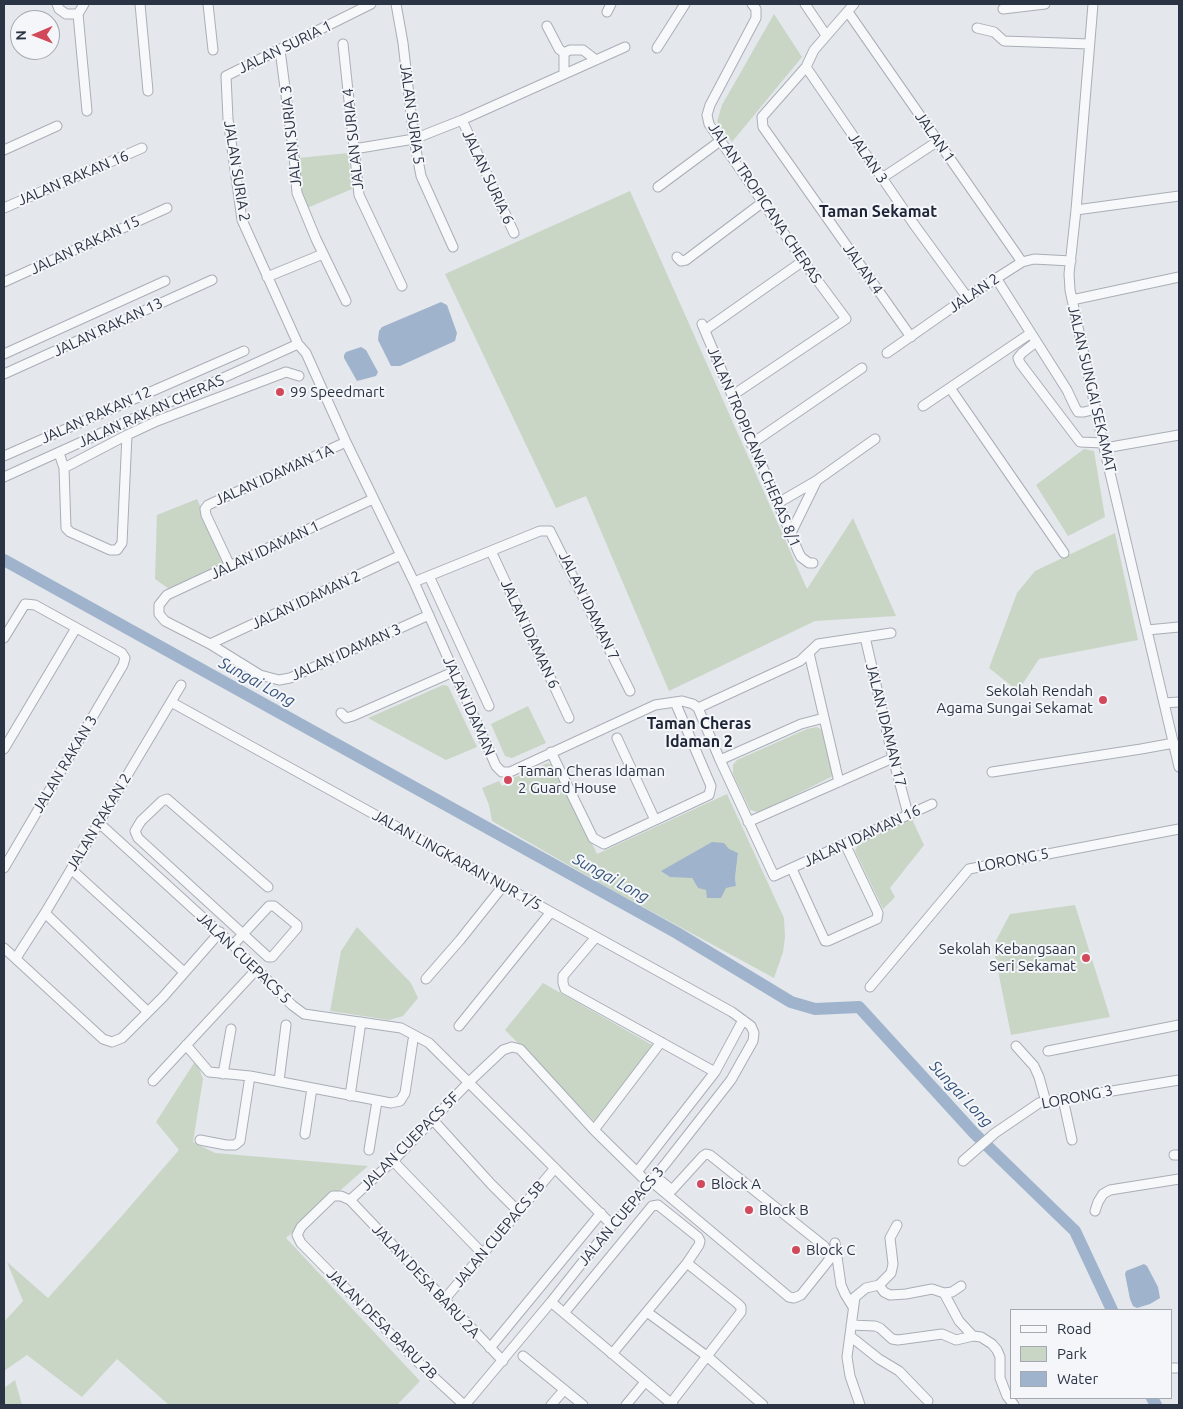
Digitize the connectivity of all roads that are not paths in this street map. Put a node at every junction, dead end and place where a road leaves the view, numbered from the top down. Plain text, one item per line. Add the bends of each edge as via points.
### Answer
1 (57, 4) edge
2 (84, 4) edge
3 (140, 4) edge
4 (208, 4) edge
5 (371, 4) edge
6 (396, 4) edge
7 (685, 4) edge
8 (752, 4) edge
9 (805, 4) edge
10 (854, 4) edge
11 (1045, 4) edge
12 (1093, 4) edge
13 (1003, 9) dead end
14 (848, 12) junction
15 (78, 14) junction
16 (547, 26) dead end
17 (977, 28) dead end
18 (826, 35) junction
19 (343, 44) dead end
20 (1089, 44) junction
21 (625, 47) dead end
22 (657, 48) dead end
23 (213, 50) dead end
24 (280, 50) junction
25 (564, 53) junction
26 (596, 60) junction
27 (806, 68) junction
28 (564, 74) junction
29 (226, 76) joint
30 (148, 91) dead end
31 (87, 111) dead end
32 (462, 120) junction
33 (56, 126) dead end
34 (414, 138) junction
35 (720, 141) junction
36 (938, 141) junction
37 (142, 148) dead end
38 (354, 149) junction
39 (4, 150) edge
40 (882, 178) junction
41 (658, 187) dead end
42 (1179, 196) edge
43 (763, 202) junction
44 (4, 208) edge
45 (166, 208) dead end
46 (1076, 210) junction
47 (514, 233) dead end
48 (453, 247) dead end
49 (323, 254) junction
50 (677, 257) dead end
51 (803, 261) junction
52 (1070, 261) junction
53 (1022, 262) junction
54 (1179, 277) edge
55 (267, 278) junction
56 (996, 278) junction
57 (212, 280) dead end
58 (165, 281) dead end
59 (4, 282) edge
60 (402, 286) dead end
61 (150, 288) junction
62 (967, 297) junction
63 (1072, 300) junction
64 (346, 301) dead end
65 (158, 304) junction
66 (1031, 333) junction
67 (911, 337) junction
68 (1036, 342) junction
69 (298, 344) junction
70 (244, 351) dead end
71 (887, 353) dead end
72 (4, 354) edge
73 (248, 367) junction
74 (862, 368) dead end
75 (202, 369) junction
76 (4, 374) edge
77 (299, 376) dead end
78 (256, 383) junction
79 (209, 385) junction
80 (950, 388) junction
81 (197, 390) junction
82 (739, 391) dead end
83 (203, 404) junction
84 (923, 406) dead end
85 (1096, 409) junction
86 (127, 435) junction
87 (1179, 435) edge
88 (875, 439) dead end
89 (346, 442) junction
90 (751, 444) junction
91 (1104, 445) junction
92 (59, 453) junction
93 (4, 456) edge
94 (64, 468) junction
95 (4, 477) edge
96 (816, 481) junction
97 (373, 499) junction
98 (778, 504) junction
99 (791, 533) junction
100 (491, 551) junction
101 (1064, 554) dead end
102 (401, 555) junction
103 (814, 564) dead end
104 (230, 566) junction
105 (429, 576) junction
106 (414, 582) junction
107 (160, 605) joint
108 (429, 615) junction
109 (1179, 627) edge
110 (76, 628) junction
111 (1147, 630) junction
112 (891, 633) dead end
113 (865, 637) junction
114 (4, 638) edge
115 (210, 644) junction
116 (809, 653) junction
117 (453, 672) junction
118 (181, 685) dead end
119 (630, 691) dead end
120 (170, 702) junction
121 (674, 702) junction
122 (1179, 702) edge
123 (1164, 703) junction
124 (489, 706) dead end
125 (698, 708) junction
126 (341, 713) dead end
127 (569, 718) dead end
128 (824, 718) junction
129 (618, 738) dead end
130 (1174, 743) junction
131 (4, 750) edge
132 (551, 752) junction
133 (893, 758) junction
134 (720, 760) junction
135 (1179, 767) edge
136 (992, 772) dead end
137 (839, 782) junction
138 (932, 804) dead end
139 (908, 814) junction
140 (655, 820) junction
141 (98, 822) junction
142 (748, 822) junction
143 (1179, 829) edge
144 (845, 844) junction
145 (4, 868) edge
146 (71, 869) junction
147 (792, 869) junction
148 (503, 886) junction
149 (268, 887) dead end
150 (551, 912) junction
151 (45, 914) junction
152 (220, 932) junction
153 (243, 934) junction
154 (596, 937) junction
155 (233, 945) junction
156 (4, 948) edge
157 (4, 958) edge
158 (16, 958) junction
159 (256, 970) junction
160 (184, 972) junction
161 (426, 978) dead end
162 (870, 987) dead end
163 (147, 1011) junction
164 (743, 1020) junction
165 (361, 1022) junction
166 (286, 1025) dead end
167 (1179, 1025) edge
168 (459, 1026) dead end
169 (231, 1029) dead end
170 (412, 1040) dead end
171 (661, 1042) junction
172 (186, 1045) junction
173 (1016, 1046) dead end
174 (1048, 1051) dead end
175 (715, 1072) junction
176 (223, 1074) junction
177 (250, 1076) junction
178 (1179, 1080) edge
179 (153, 1081) dead end
180 (279, 1081) junction
181 (469, 1082) junction
182 (312, 1088) junction
183 (350, 1096) junction
184 (1063, 1099) junction
185 (377, 1101) junction
186 (1046, 1102) junction
187 (433, 1120) junction
188 (594, 1130) junction
189 (305, 1134) dead end
190 (200, 1140) dead end
191 (1072, 1140) dead end
192 (369, 1150) dead end
193 (393, 1160) junction
194 (962, 1161) dead end
195 (555, 1168) junction
196 (636, 1172) junction
197 (1179, 1179) edge
198 (651, 1180) junction
199 (350, 1200) junction
200 (1095, 1210) dead end
201 (518, 1211) junction
202 (601, 1214) junction
203 (612, 1225) junction
204 (897, 1225) dead end
205 (835, 1243) dead end
206 (482, 1253) junction
207 (687, 1263) junction
208 (878, 1285) junction
209 (960, 1286) dead end
210 (944, 1293) junction
211 (444, 1300) junction
212 (551, 1302) junction
213 (853, 1307) junction
214 (647, 1312) junction
215 (564, 1313) junction
216 (851, 1326) junction
217 (850, 1336) junction
218 (973, 1336) junction
219 (490, 1348) junction
220 (612, 1354) junction
221 (523, 1356) dead end
222 (708, 1357) junction
223 (502, 1362) junction
224 (645, 1382) junction
225 (564, 1390) junction
226 (928, 1401) dead end
227 (672, 1404) edge
228 (464, 1405) edge
229 (551, 1405) edge
230 (583, 1405) edge
231 (626, 1405) edge
232 (763, 1405) edge
233 (860, 1405) edge
234 (1014, 1405) edge

1 - 15 street via 66,14
2 - 15 street
3 - 30 street
4 - 23 street
5 - 24 street, JALAN SURIA 1
6 - 34 street, JALAN SURIA 5
7 - 22 street
8 - 35 street, JALAN TROPICANA CHERAS via 756,18 707,115 708,124
9 - 18 street
10 - 14 street
11 - 13 street
12 - 20 street, JALAN SUNGAI SEKAMAT
14 - 18 street
14 - 36 street, JALAN 1
15 - 31 street
16 - 25 street
17 - 20 street via 994,32 1004,41
18 - 27 street
19 - 38 street, JALAN SURIA 4
20 - 46 street, JALAN SUNGAI SEKAMAT
21 - 26 street
24 - 29 street, JALAN SURIA 1
24 - 49 street, JALAN SURIA 3 via 297,194
25 - 26 street via 583,50
25 - 28 street
26 - 28 street
27 - 40 street, JALAN 3
27 - 67 street, JALAN 4 via 762,117 763,127
28 - 32 street
29 - 55 street, JALAN SURIA 2 via 228,119 242,220
32 - 34 street
32 - 47 street, JALAN SURIA 6
33 - 39 street
34 - 38 street
34 - 48 street, JALAN SURIA 5 via 421,176
35 - 41 street
35 - 43 street, JALAN TROPICANA CHERAS
36 - 40 street
36 - 53 street, JALAN 1
37 - 44 street, JALAN RAKAN 16
38 - 60 street, JALAN SURIA 4 via 358,191
40 - 62 street, JALAN 3
42 - 46 street
43 - 50 street via 686,260 681,261
43 - 51 street, JALAN TROPICANA CHERAS
45 - 59 street, JALAN RAKAN 15
46 - 52 street, JALAN SUNGAI SEKAMAT
49 - 55 street
49 - 64 street, JALAN SURIA 3
51 - 82 street, JALAN TROPICANA CHERAS via 846,319
51 - 90 street, JALAN TROPICANA CHERAS 8/1 via 703,327
52 - 53 street, JALAN 2 via 1034,259
52 - 63 street, JALAN SUNGAI SEKAMAT
53 - 56 street, JALAN 2
54 - 63 street
55 - 69 street, JALAN SURIA 2
56 - 62 street, JALAN 2
56 - 66 street
57 - 65 street, JALAN RAKAN 13
58 - 61 street
61 - 65 street
61 - 72 street
62 - 67 street, JALAN 2
63 - 85 street, JALAN SUNGAI SEKAMAT
65 - 76 street, JALAN RAKAN 13
66 - 68 street
66 - 80 street
67 - 71 street, JALAN 2
68 - 85 street via 1078,412
68 - 91 street via 1018,358 1020,363 1080,442
69 - 73 street, JALAN RAKAN CHERAS
69 - 89 street, JALAN IDAMAN via 306,353
70 - 75 street, JALAN RAKAN 12
73 - 78 street
73 - 79 street, JALAN RAKAN CHERAS
74 - 90 street
75 - 79 street
75 - 93 street, JALAN RAKAN 12
77 - 78 street via 286,372
78 - 83 street
79 - 81 street, JALAN RAKAN CHERAS
80 - 84 street
80 - 101 street
81 - 83 street
81 - 92 street, JALAN RAKAN CHERAS
83 - 86 street
85 - 91 street, JALAN SUNGAI SEKAMAT
86 - 94 street
86 - 94 street via 122,543 117,550 110,550 66,528
87 - 91 street
88 - 96 street
89 - 97 street, JALAN IDAMAN
89 - 104 street, JALAN IDAMAN 1A via 208,505 206,515
90 - 98 street, JALAN TROPICANA CHERAS 8/1
91 - 111 street, JALAN SUNGAI SEKAMAT
92 - 94 street
92 - 95 street, JALAN RAKAN CHERAS
96 - 98 street
96 - 99 street
97 - 102 street, JALAN IDAMAN
97 - 104 street, JALAN IDAMAN 1
98 - 99 street, JALAN TROPICANA CHERAS 8/1
99 - 103 street, JALAN TROPICANA CHERAS 8/1 via 801,557
100 - 105 street
100 - 119 street, JALAN IDAMAN 7 via 540,531 550,531
100 - 127 street, JALAN IDAMAN 6
102 - 106 street, JALAN IDAMAN
102 - 115 street, JALAN IDAMAN 2
104 - 107 street, JALAN IDAMAN 1 via 167,595
105 - 106 street
105 - 124 street
106 - 108 street, JALAN IDAMAN
107 - 115 street, JALAN IDAMAN 3 via 160,614 165,621
108 - 115 street, JALAN IDAMAN 3 via 290,678 278,680 260,675
108 - 117 street, JALAN IDAMAN
109 - 111 street
110 - 114 street via 35,605 25,604
110 - 131 street
110 - 145 street, JALAN RAKAN 3 via 122,653 125,658 123,665
111 - 123 street, JALAN SUNGAI SEKAMAT
112 - 113 street
113 - 116 street via 818,644
113 - 133 street, JALAN IDAMAN 17
116 - 125 street via 800,661
116 - 128 street
117 - 126 street via 354,716 346,718
117 - 132 street, JALAN IDAMAN via 496,766 502,772 510,772
118 - 120 street, JALAN RAKAN 2
120 - 141 street, JALAN RAKAN 2
120 - 148 street, JALAN LINGKARAN NUR 1/5
121 - 125 street, JALAN IDAMAN via 682,701
121 - 132 street, JALAN IDAMAN via 655,705
121 - 140 street via 711,786 709,795
122 - 123 street
123 - 130 street, JALAN SUNGAI SEKAMAT
125 - 134 street
128 - 134 street via 801,724
128 - 137 street
129 - 140 street
130 - 135 street, JALAN SUNGAI SEKAMAT
130 - 136 street
132 - 140 street via 594,838 604,844
133 - 137 street
133 - 139 street, JALAN IDAMAN 17
134 - 142 street
137 - 142 street
138 - 139 street, JALAN IDAMAN 16
139 - 144 street, JALAN IDAMAN 16
141 - 146 street, JALAN RAKAN 2
141 - 152 street, JALAN CUEPACS 5
142 - 147 street via 774,876
143 - 162 street, LORONG 5 via 969,869
144 - 147 street, JALAN IDAMAN 16
144 - 147 street via 878,913 877,919 825,941
146 - 151 street, JALAN RAKAN 2
146 - 160 street
148 - 150 street, JALAN LINGKARAN NUR 1/5
148 - 161 street
149 - 153 street via 168,799 141,821 135,831 138,838
150 - 154 street, JALAN LINGKARAN NUR 1/5
150 - 168 street
151 - 158 street, JALAN RAKAN 2
151 - 163 street
152 - 155 street, JALAN CUEPACS 5
152 - 160 street
153 - 153 street via 269,906 274,906 298,928 272,957
153 - 155 street
154 - 164 street, JALAN LINGKARAN NUR 1/5
154 - 171 street via 563,976 565,989
155 - 159 street, JALAN CUEPACS 5
156 - 158 street
157 - 158 street
158 - 163 street via 103,1039 112,1042 122,1038
159 - 165 street, JALAN CUEPACS 5 via 304,1014
159 - 172 street
160 - 163 street
164 - 175 street
164 - 198 street, JALAN CUEPACS 3 via 754,1033 744,1058 731,1080
165 - 181 street, JALAN CUEPACS 5 via 401,1028 417,1035
165 - 183 street
166 - 180 street
167 - 174 street
169 - 176 street
170 - 185 street via 405,1093 400,1101
171 - 175 street
171 - 188 street
172 - 176 street via 209,1072
172 - 179 street
173 - 186 street via 1040,1077
175 - 196 street
176 - 177 street
177 - 180 street
177 - 190 street via 240,1141 226,1146
178 - 184 street, LORONG 3
180 - 182 street
181 - 187 street, JALAN CUEPACS 5F
181 - 188 street, JALAN CUEPACS 5F via 503,1050 520,1049
181 - 195 street, JALAN CUEPACS 5
182 - 183 street
182 - 189 street
183 - 185 street
184 - 186 street, LORONG 3
184 - 191 street
185 - 192 street
186 - 194 street, LORONG 3 via 1039,1103 996,1133
187 - 193 street, JALAN CUEPACS 5F
187 - 201 street
188 - 196 street
193 - 199 street, JALAN CUEPACS 5F
193 - 206 street
195 - 201 street, JALAN CUEPACS 5B
195 - 202 street, JALAN CUEPACS 5
196 - 198 street
197 - 200 street via 1110,1190 1103,1194
198 - 198 street via 672,1190 703,1156 710,1155 824,1246 829,1260 801,1295 789,1297
198 - 203 street, JALAN CUEPACS 3
199 - 211 street, JALAN DESA BARU 2A
199 - 228 street, JALAN DESA BARU 2B via 333,1196 301,1227 298,1235 301,1243
201 - 206 street, JALAN CUEPACS 5B
202 - 203 street, JALAN CUEPACS 5
202 - 219 street
203 - 212 street, JALAN CUEPACS 3
204 - 208 street via 890,1238 891,1273
205 - 213 street via 842,1285
206 - 211 street, JALAN CUEPACS 5B
207 - 214 street
207 - 215 street via 700,1241 698,1237 655,1204
207 - 222 street via 741,1307 741,1312
208 - 210 street via 890,1295 932,1289
208 - 213 street via 860,1291
209 - 210 street
210 - 218 street via 959,1321
211 - 219 street, JALAN DESA BARU 2A
212 - 215 street
212 - 223 street, JALAN CUEPACS 3
213 - 216 street
214 - 220 street
214 - 222 street
215 - 220 street
216 - 217 street
216 - 218 street via 874,1326 898,1340 942,1334 956,1340
217 - 226 street via 899,1371
217 - 233 street via 847,1356
218 - 234 street via 986,1340 997,1350 1000,1378
219 - 223 street, JALAN DESA BARU 2A
220 - 224 street
221 - 225 street
222 - 227 street
222 - 232 street
223 - 228 street, JALAN CUEPACS 3
224 - 227 street
224 - 231 street
225 - 229 street
225 - 230 street

